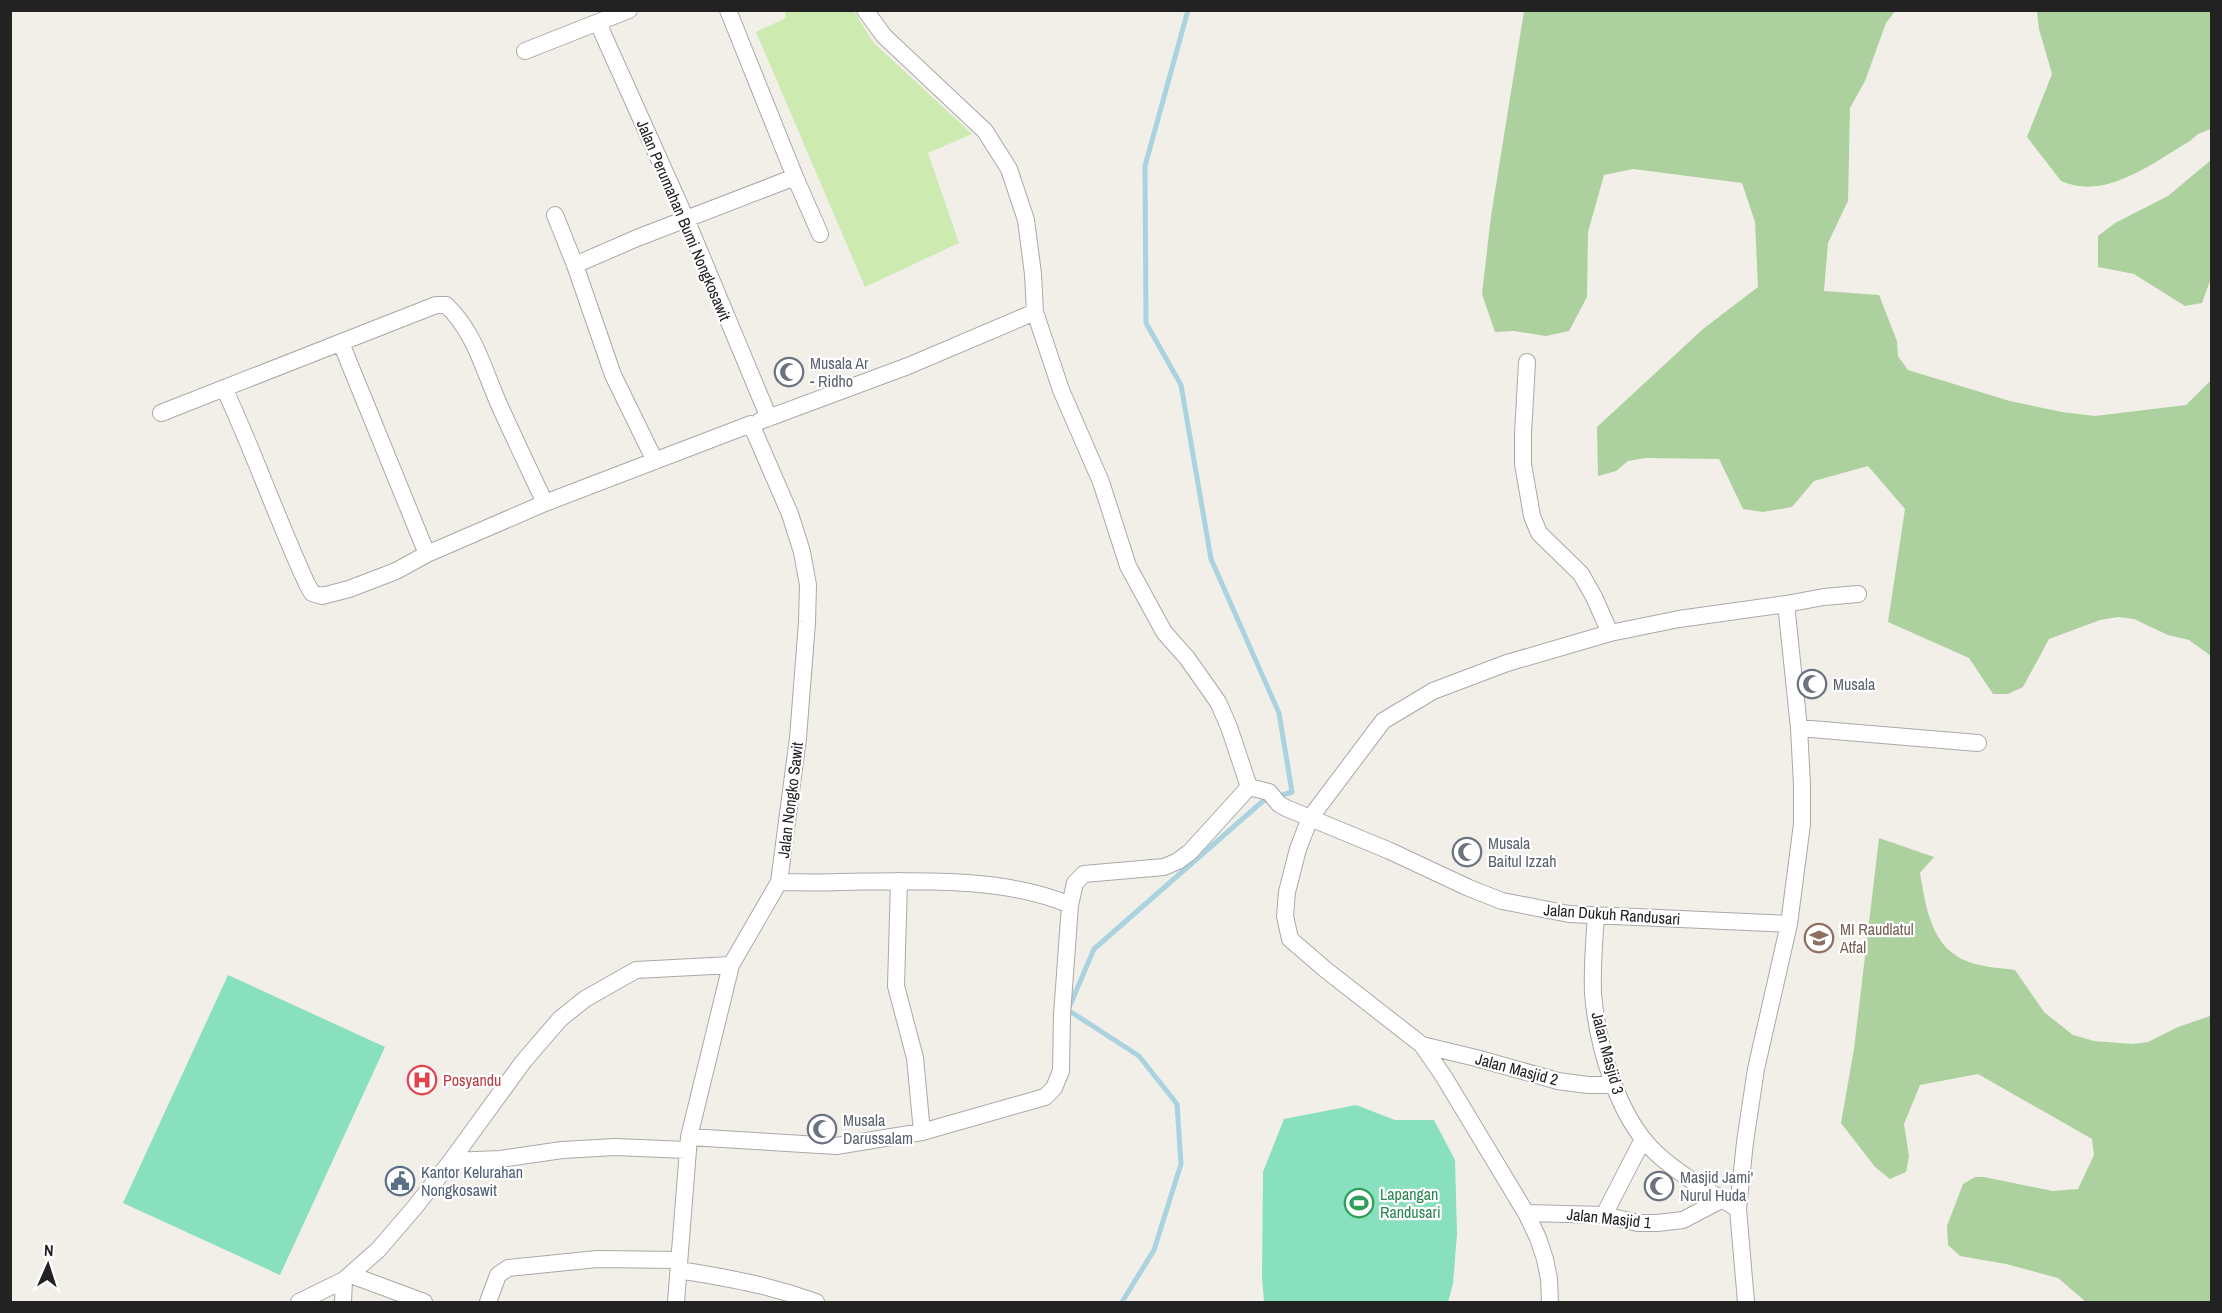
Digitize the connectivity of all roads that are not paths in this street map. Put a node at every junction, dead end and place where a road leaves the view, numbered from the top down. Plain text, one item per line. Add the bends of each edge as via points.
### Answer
1 (628, 10) edge
2 (728, 10) edge
3 (865, 10) edge
4 (598, 23) junction
5 (525, 51) dead end
6 (795, 177) junction
7 (555, 215) dead end
8 (686, 219) junction
9 (820, 234) dead end
10 (575, 265) junction
11 (1035, 312) junction
12 (341, 343) junction
13 (1527, 362) dead end
14 (224, 387) junction
15 (161, 413) dead end
16 (769, 418) junction
17 (751, 424) junction
18 (655, 461) junction
19 (545, 503) junction
20 (427, 554) junction
21 (1858, 594) dead end
22 (1786, 604) junction
23 (1610, 633) junction
24 (1799, 728) junction
25 (1978, 743) dead end
26 (1249, 787) junction
27 (1310, 818) junction
28 (899, 881) junction
29 (779, 882) junction
30 (1070, 905) junction
31 (1596, 916) junction
32 (1789, 924) junction
33 (731, 965) junction
34 (1422, 1045) junction
35 (1614, 1085) junction
36 (922, 1132) junction
37 (1643, 1139) junction
38 (688, 1143) junction
39 (451, 1161) junction
40 (1723, 1199) junction
41 (1738, 1209) junction
42 (1526, 1213) junction
43 (1604, 1215) junction
44 (679, 1265) junction
45 (347, 1277) junction
46 (299, 1302) edge
47 (343, 1302) edge
48 (424, 1302) edge
49 (488, 1302) edge
50 (676, 1302) edge
51 (816, 1302) edge
52 (1550, 1302) edge
53 (1746, 1302) edge

1 - 4 street
2 - 6 street
3 - 11 street via 884,36 985,131 1009,169 1026,220
4 - 5 street
4 - 8 street, Jalan Perumahan Bumi Nongkosawit
6 - 8 street
6 - 9 street
7 - 10 street
8 - 10 street
8 - 16 street, Jalan Perumahan Bumi Nongkosawit
10 - 18 street via 613,375
11 - 16 street via 918,362
11 - 26 street via 1061,390 1101,482 1128,566 1164,632 1218,702
12 - 14 street
12 - 19 street via 436,305 447,305 461,319 474,344
12 - 20 street
13 - 23 street via 1522,434 1532,516 1539,533 1581,574
14 - 15 street
14 - 20 street via 312,593 337,594
16 - 17 street
17 - 18 street
17 - 29 street, Jalan Nongko Sawit via 790,514 808,585 793,785
18 - 19 street
19 - 20 street
21 - 22 street
22 - 23 street
22 - 24 street
23 - 27 street via 1507,663 1433,691 1383,720
24 - 25 street
24 - 32 street via 1802,824
26 - 27 street, Jalan Dukuh Randusari
26 - 30 street via 1178,861 1164,867 1084,874 1075,883
27 - 31 street, Jalan Dukuh Randusari via 1502,901
27 - 34 street via 1287,892 1285,916 1290,939
28 - 29 street
28 - 30 street via 974,884 1033,892
28 - 36 street via 896,986 915,1058
29 - 33 street, Jalan Nongko Sawit
30 - 36 street via 1061,1071 1054,1088 1045,1097
31 - 32 street, Jalan Dukuh Randusari
31 - 35 street, Jalan Masjid 3 via 1594,995 1600,1036
32 - 41 street via 1756,1069
33 - 38 street, Jalan Nongko Sawit
33 - 39 street via 636,970 585,999 560,1019 523,1062
34 - 35 street, Jalan Masjid 2 via 1558,1081
34 - 42 street
35 - 37 street, Jalan Masjid 3
36 - 38 street via 836,1146
37 - 40 street, Jalan Masjid 3 via 1656,1153
37 - 43 street
38 - 39 street
38 - 44 street, Jalan Nongko Sawit
39 - 45 street via 378,1250
40 - 41 street, Jalan Masjid 3
40 - 43 street, Jalan Masjid 1 via 1683,1220 1638,1223
41 - 53 street
42 - 43 street, Jalan Masjid 1
42 - 52 street via 1545,1259
44 - 49 street via 597,1259 508,1268 498,1275
44 - 50 street, Jalan Nongko Sawit
44 - 51 street
45 - 46 street
45 - 47 street
45 - 48 street

